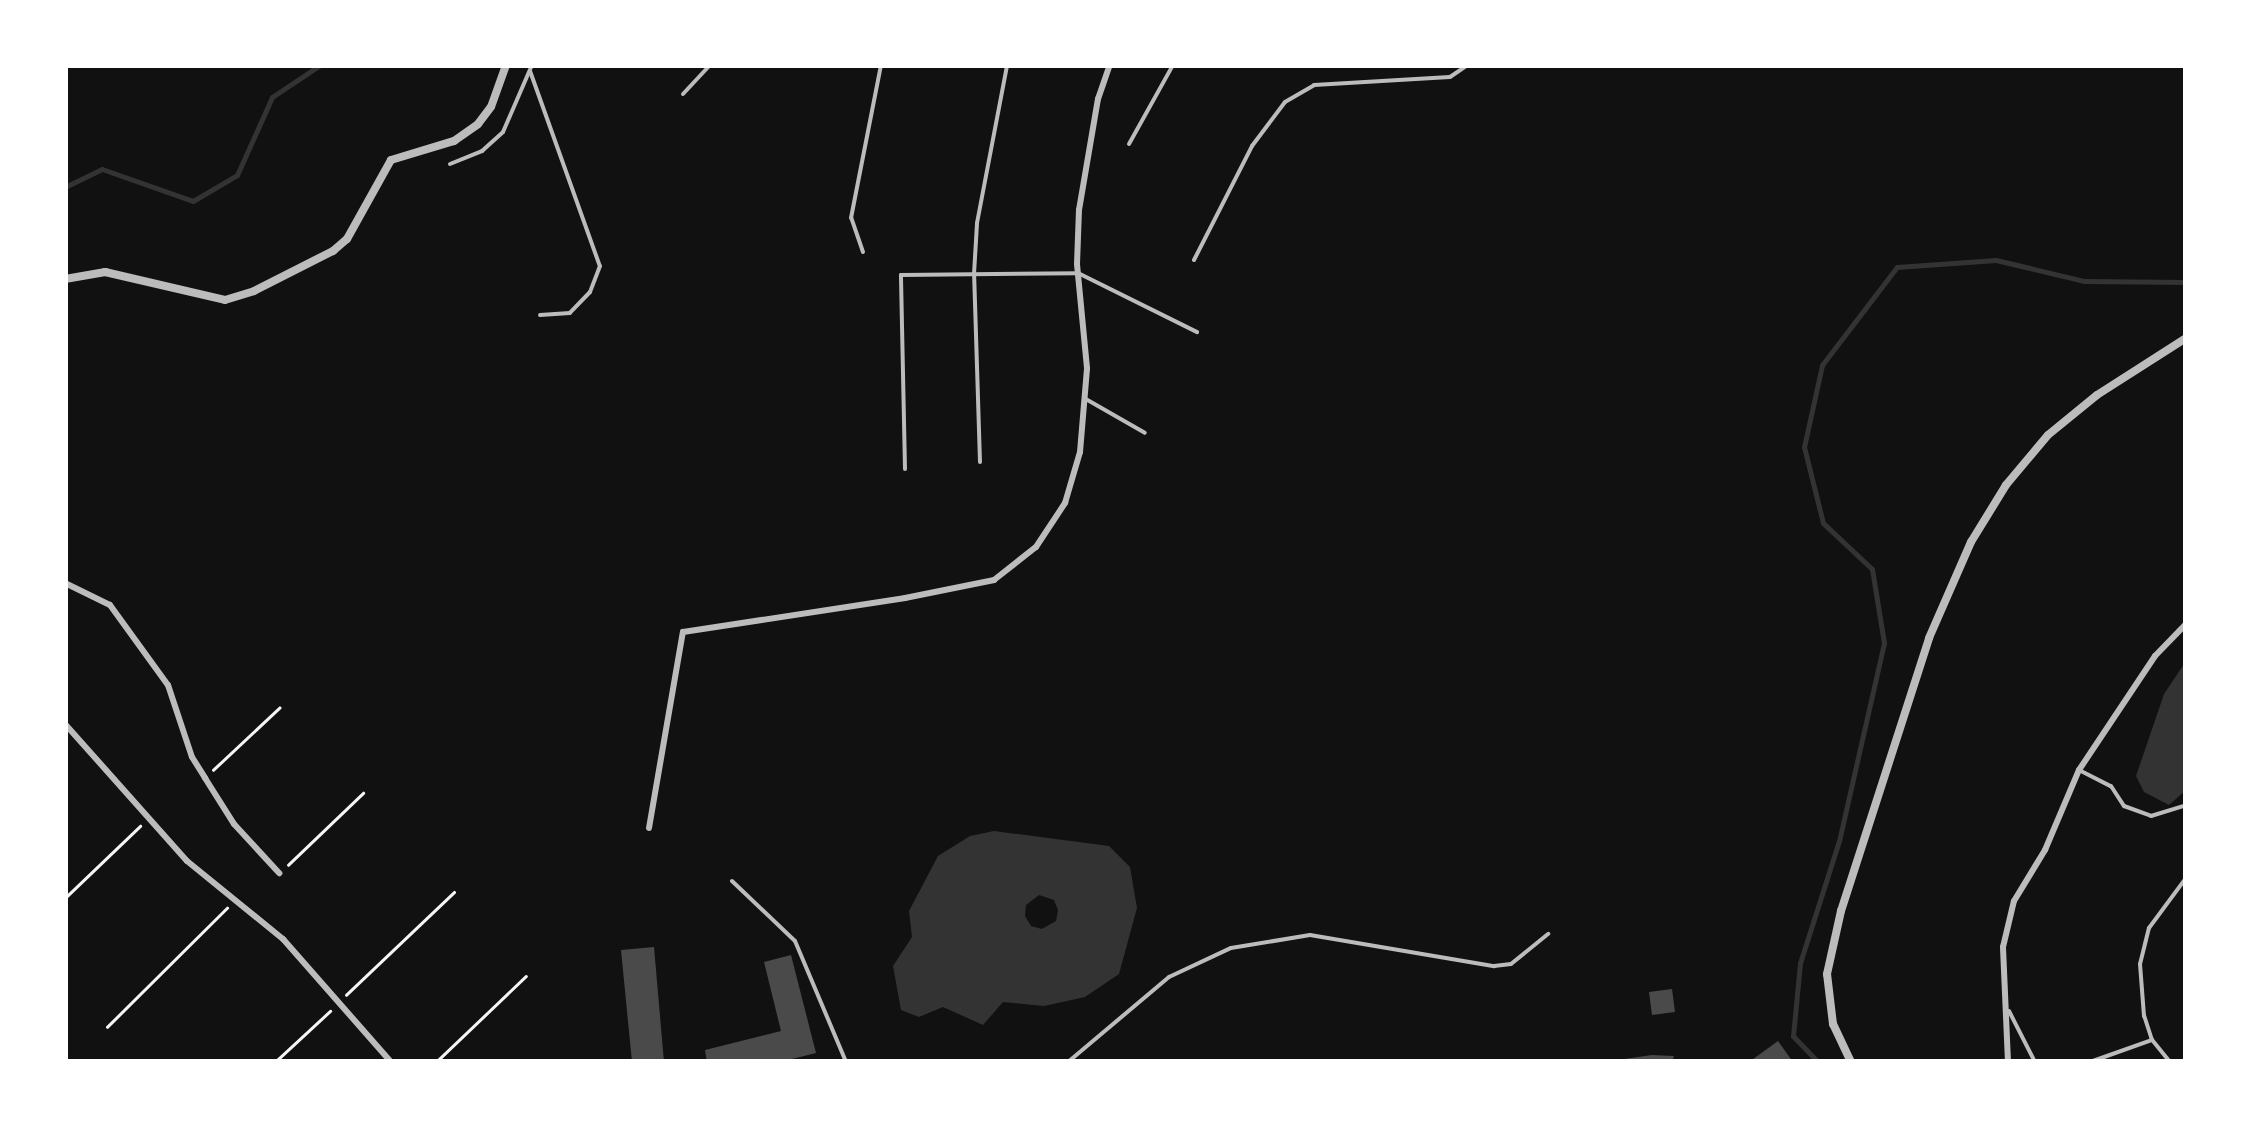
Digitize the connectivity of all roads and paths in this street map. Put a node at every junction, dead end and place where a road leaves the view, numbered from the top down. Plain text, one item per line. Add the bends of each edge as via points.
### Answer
1 (506, 65) edge
2 (710, 65) edge
3 (880, 65) edge
4 (1007, 65) edge
5 (1110, 65) edge
6 (1173, 65) edge
7 (1396, 65) edge
8 (1468, 65) edge
9 (531, 68) edge
10 (1396, 78) junction
11 (683, 94) dead end
12 (1130, 144) dead end
13 (450, 164) dead end
14 (864, 252) dead end
15 (1194, 260) dead end
16 (1078, 273) junction
17 (974, 274) junction
18 (65, 279) edge
19 (540, 316) dead end
20 (1197, 332) dead end
21 (2186, 338) edge
22 (1084, 398) junction
23 (1146, 433) dead end
24 (980, 462) dead end
25 (906, 469) dead end
26 (65, 583) edge
27 (2186, 624) edge
28 (279, 708) dead end
29 (65, 724) edge
30 (2078, 770) junction
31 (204, 778) junction
32 (363, 793) dead end
33 (2186, 805) edge
34 (149, 818) junction
35 (649, 828) dead end
36 (279, 874) joint
37 (2186, 878) edge
38 (732, 882) dead end
39 (454, 892) dead end
40 (65, 898) edge
41 (235, 900) junction
42 (1548, 934) dead end
43 (526, 976) dead end
44 (339, 1002) junction
45 (2004, 1003) junction
46 (107, 1027) dead end
47 (2152, 1040) junction
48 (275, 1062) edge
49 (391, 1062) edge
50 (436, 1062) edge
51 (846, 1062) edge
52 (1068, 1062) edge
53 (1851, 1062) edge
54 (2008, 1062) edge
55 (2036, 1062) edge
56 (2090, 1062) edge
57 (2170, 1062) edge

1 - 18 street via 478,124 454,141 391,160 346,239 254,291 225,300 105,272
2 - 11 lane
3 - 14 lane via 851,218
4 - 17 lane via 977,222
5 - 16 street via 1079,210
6 - 12 lane
7 - 10 lane
8 - 10 lane via 1450,78
9 - 13 lane via 503,132 482,151
9 - 19 lane via 600,266 590,292 570,312
10 - 15 lane via 1314,85 1285,102 1252,146
16 - 17 lane
16 - 20 lane
16 - 22 street
17 - 24 lane
17 - 25 lane via 901,275
21 - 53 street via 2048,435 2006,484 1972,542 1929,638 1840,911 1827,974 1833,1024
22 - 23 lane
22 - 35 street via 1080,452 1064,503 1036,547 994,580 682,632
26 - 31 street via 110,605 168,685
27 - 30 street via 2156,656
28 - 31 path
29 - 34 street
30 - 33 lane via 2111,786 2124,806 2151,816
30 - 45 street via 2045,850 2014,901 2003,947
31 - 36 street
32 - 36 path
34 - 40 path
34 - 41 street
37 - 47 lane via 2149,928 2140,964
38 - 51 lane via 794,940
39 - 44 path
41 - 44 street via 283,938
41 - 46 path
42 - 52 lane via 1511,964 1494,966 1310,935 1231,948 1168,977
43 - 50 path
44 - 48 path
44 - 49 street
45 - 54 street
45 - 55 lane
47 - 56 lane
47 - 57 lane

